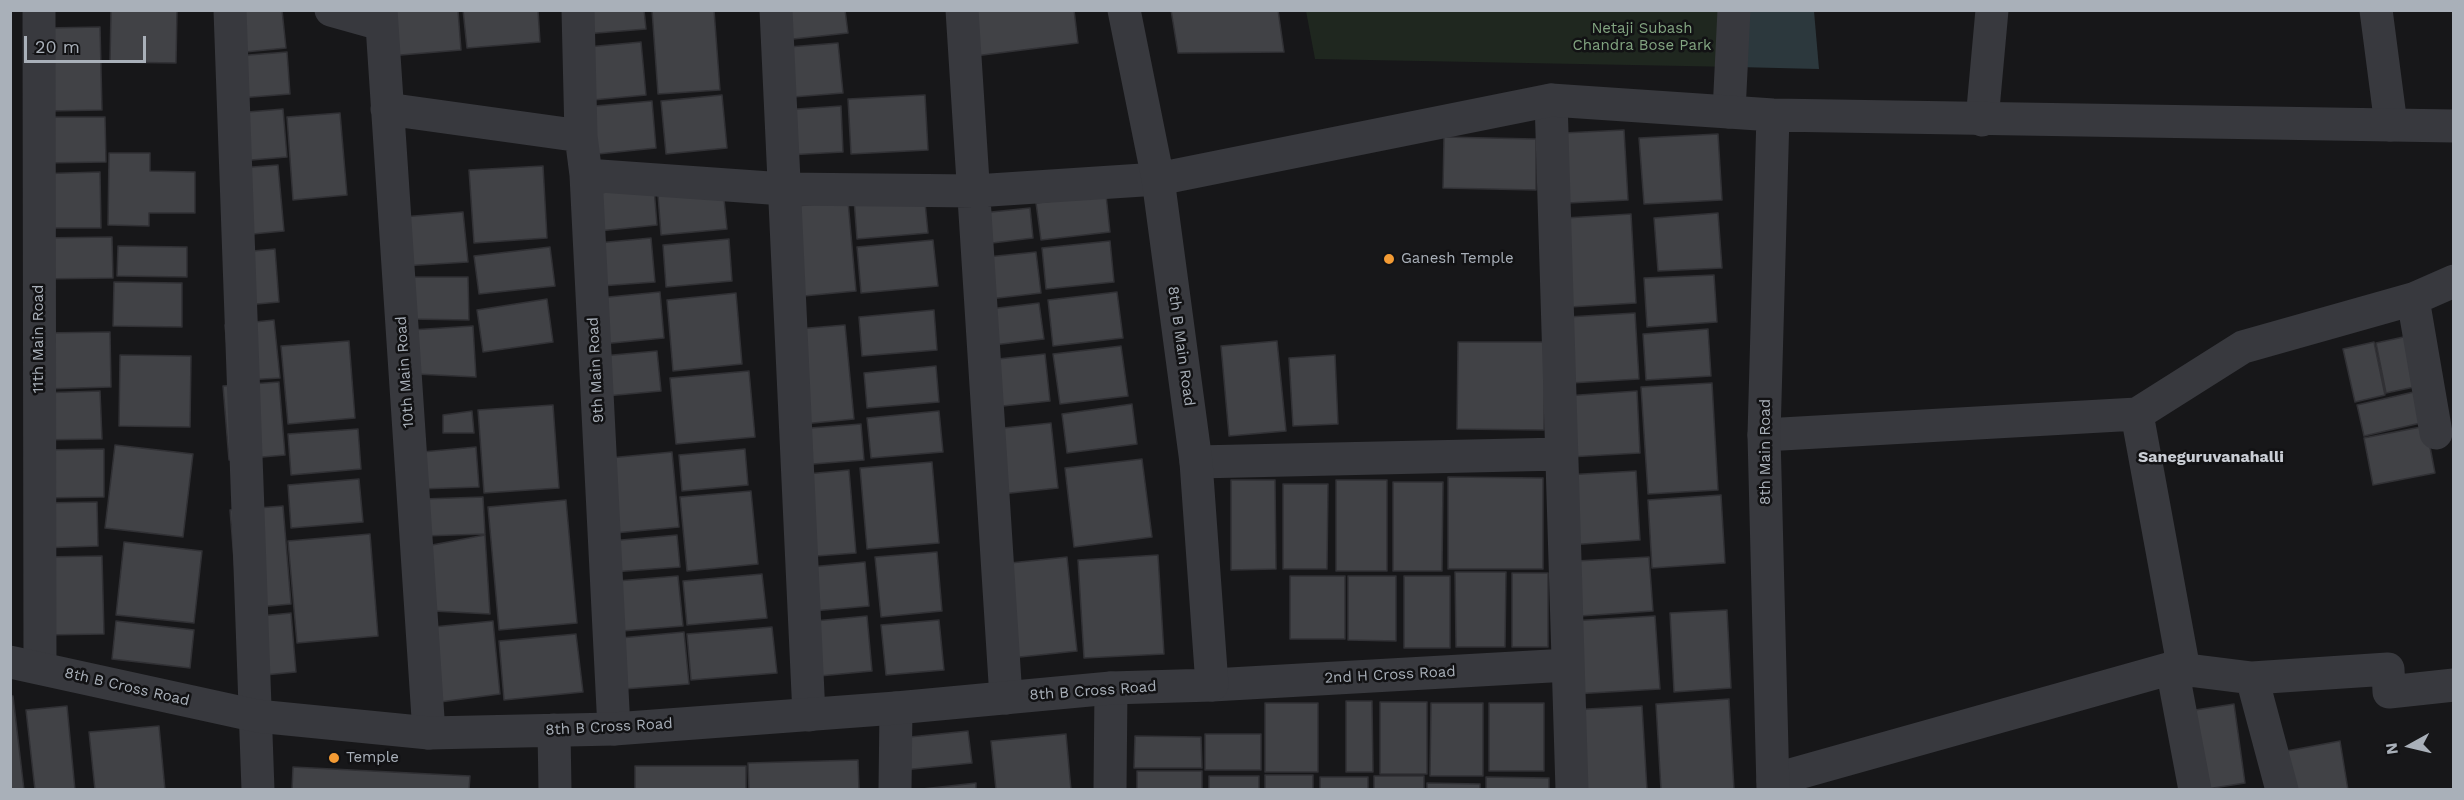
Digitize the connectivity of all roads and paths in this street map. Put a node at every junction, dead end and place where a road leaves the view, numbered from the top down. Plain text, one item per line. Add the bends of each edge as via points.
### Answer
1 (39, 10) edge
2 (230, 10) edge
3 (331, 10) edge
4 (578, 10) edge
5 (776, 10) edge
6 (963, 10) edge
7 (1124, 10) edge
8 (1734, 10) edge
9 (1992, 10) edge
10 (2376, 10) edge
11 (381, 17) edge
12 (1551, 100) junction
13 (387, 109) junction
14 (1729, 112) junction
15 (1773, 115) junction
16 (1982, 120) junction
17 (2391, 125) junction
18 (2454, 126) edge
19 (581, 136) junction
20 (586, 175) junction
21 (1158, 179) junction
22 (784, 189) junction
23 (975, 191) junction
24 (2454, 280) edge
25 (2413, 299) junction
26 (2137, 414) junction
27 (2436, 433) dead end
28 (1764, 435) junction
29 (1562, 454) junction
30 (1196, 462) junction
31 (25, 664) edge
32 (1568, 665) junction
33 (2178, 669) junction
34 (2252, 678) junction
35 (1212, 685) junction
36 (2454, 685) edge
37 (1111, 688) junction
38 (1006, 698) junction
39 (896, 708) junction
40 (809, 715) junction
41 (257, 716) junction
42 (614, 729) junction
43 (554, 730) junction
44 (429, 733) junction
45 (1773, 785) edge
46 (258, 789) edge
47 (555, 789) edge
48 (895, 789) edge
49 (1110, 789) edge
50 (1572, 789) edge
51 (2195, 789) edge
52 (2282, 789) edge

1 - 31 street, 11th Main Road
2 - 41 street
3 - 11 street
4 - 19 street, 9th Main Road
5 - 22 street
6 - 23 street
7 - 21 street, 8th B Main Road
8 - 14 street
9 - 16 street
10 - 17 street
11 - 13 street, 10th Main Road
12 - 14 street
12 - 21 street
12 - 29 street
13 - 19 street
13 - 44 street, 10th Main Road
14 - 15 street
15 - 16 street
15 - 28 street, 8th Main Road
16 - 17 street
17 - 18 street
19 - 20 street, 9th Main Road
20 - 22 street
20 - 42 street, 9th Main Road
21 - 23 street
21 - 30 street, 8th B Main Road
22 - 23 street
22 - 40 street
23 - 38 street
24 - 25 street
25 - 26 street via 2243,347
25 - 27 street
26 - 28 street
26 - 33 street
28 - 45 street, 8th Main Road
29 - 30 street
29 - 32 street
30 - 35 street, 8th B Main Road
31 - 41 street, 8th B Cross Road
32 - 35 street, 2nd H Cross Road
32 - 50 street
33 - 34 street
33 - 45 street
33 - 51 street
34 - 36 street via 2388,669 2389,692
34 - 52 street
35 - 37 street, 8th B Cross Road
37 - 38 street, 8th B Cross Road
37 - 49 street
38 - 39 street, 8th B Cross Road
39 - 40 street, 8th B Cross Road
39 - 48 street
40 - 42 street, 8th B Cross Road
41 - 44 street, 8th B Cross Road
41 - 46 street
42 - 43 street, 8th B Cross Road
43 - 44 street, 8th B Cross Road
43 - 47 street

